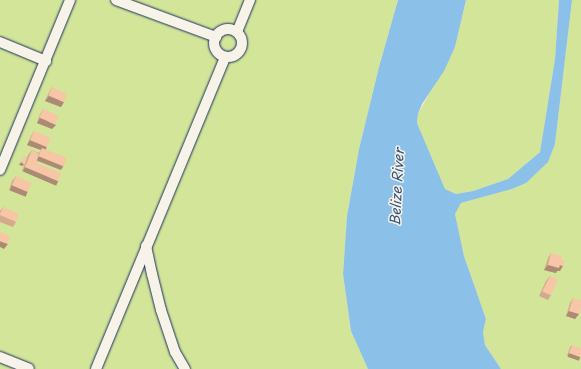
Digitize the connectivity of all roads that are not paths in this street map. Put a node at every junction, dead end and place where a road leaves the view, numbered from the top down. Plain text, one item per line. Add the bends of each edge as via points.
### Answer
1 (70, 0) edge
2 (116, 0) edge
3 (250, 0) edge
4 (237, 32) junction
5 (216, 37) junction
6 (0, 42) edge
7 (225, 57) junction
8 (46, 61) junction
9 (0, 170) edge
10 (146, 245) junction
11 (0, 357) edge
12 (28, 369) edge
13 (96, 369) edge
14 (185, 369) edge

1 - 8 street
2 - 5 street
3 - 4 street
4 - 5 street via 225,30
4 - 7 street via 242,41 241,50 234,56
5 - 7 street via 215,48
6 - 8 street
7 - 10 street
8 - 9 street
10 - 13 street
10 - 14 street via 161,310
11 - 12 street

